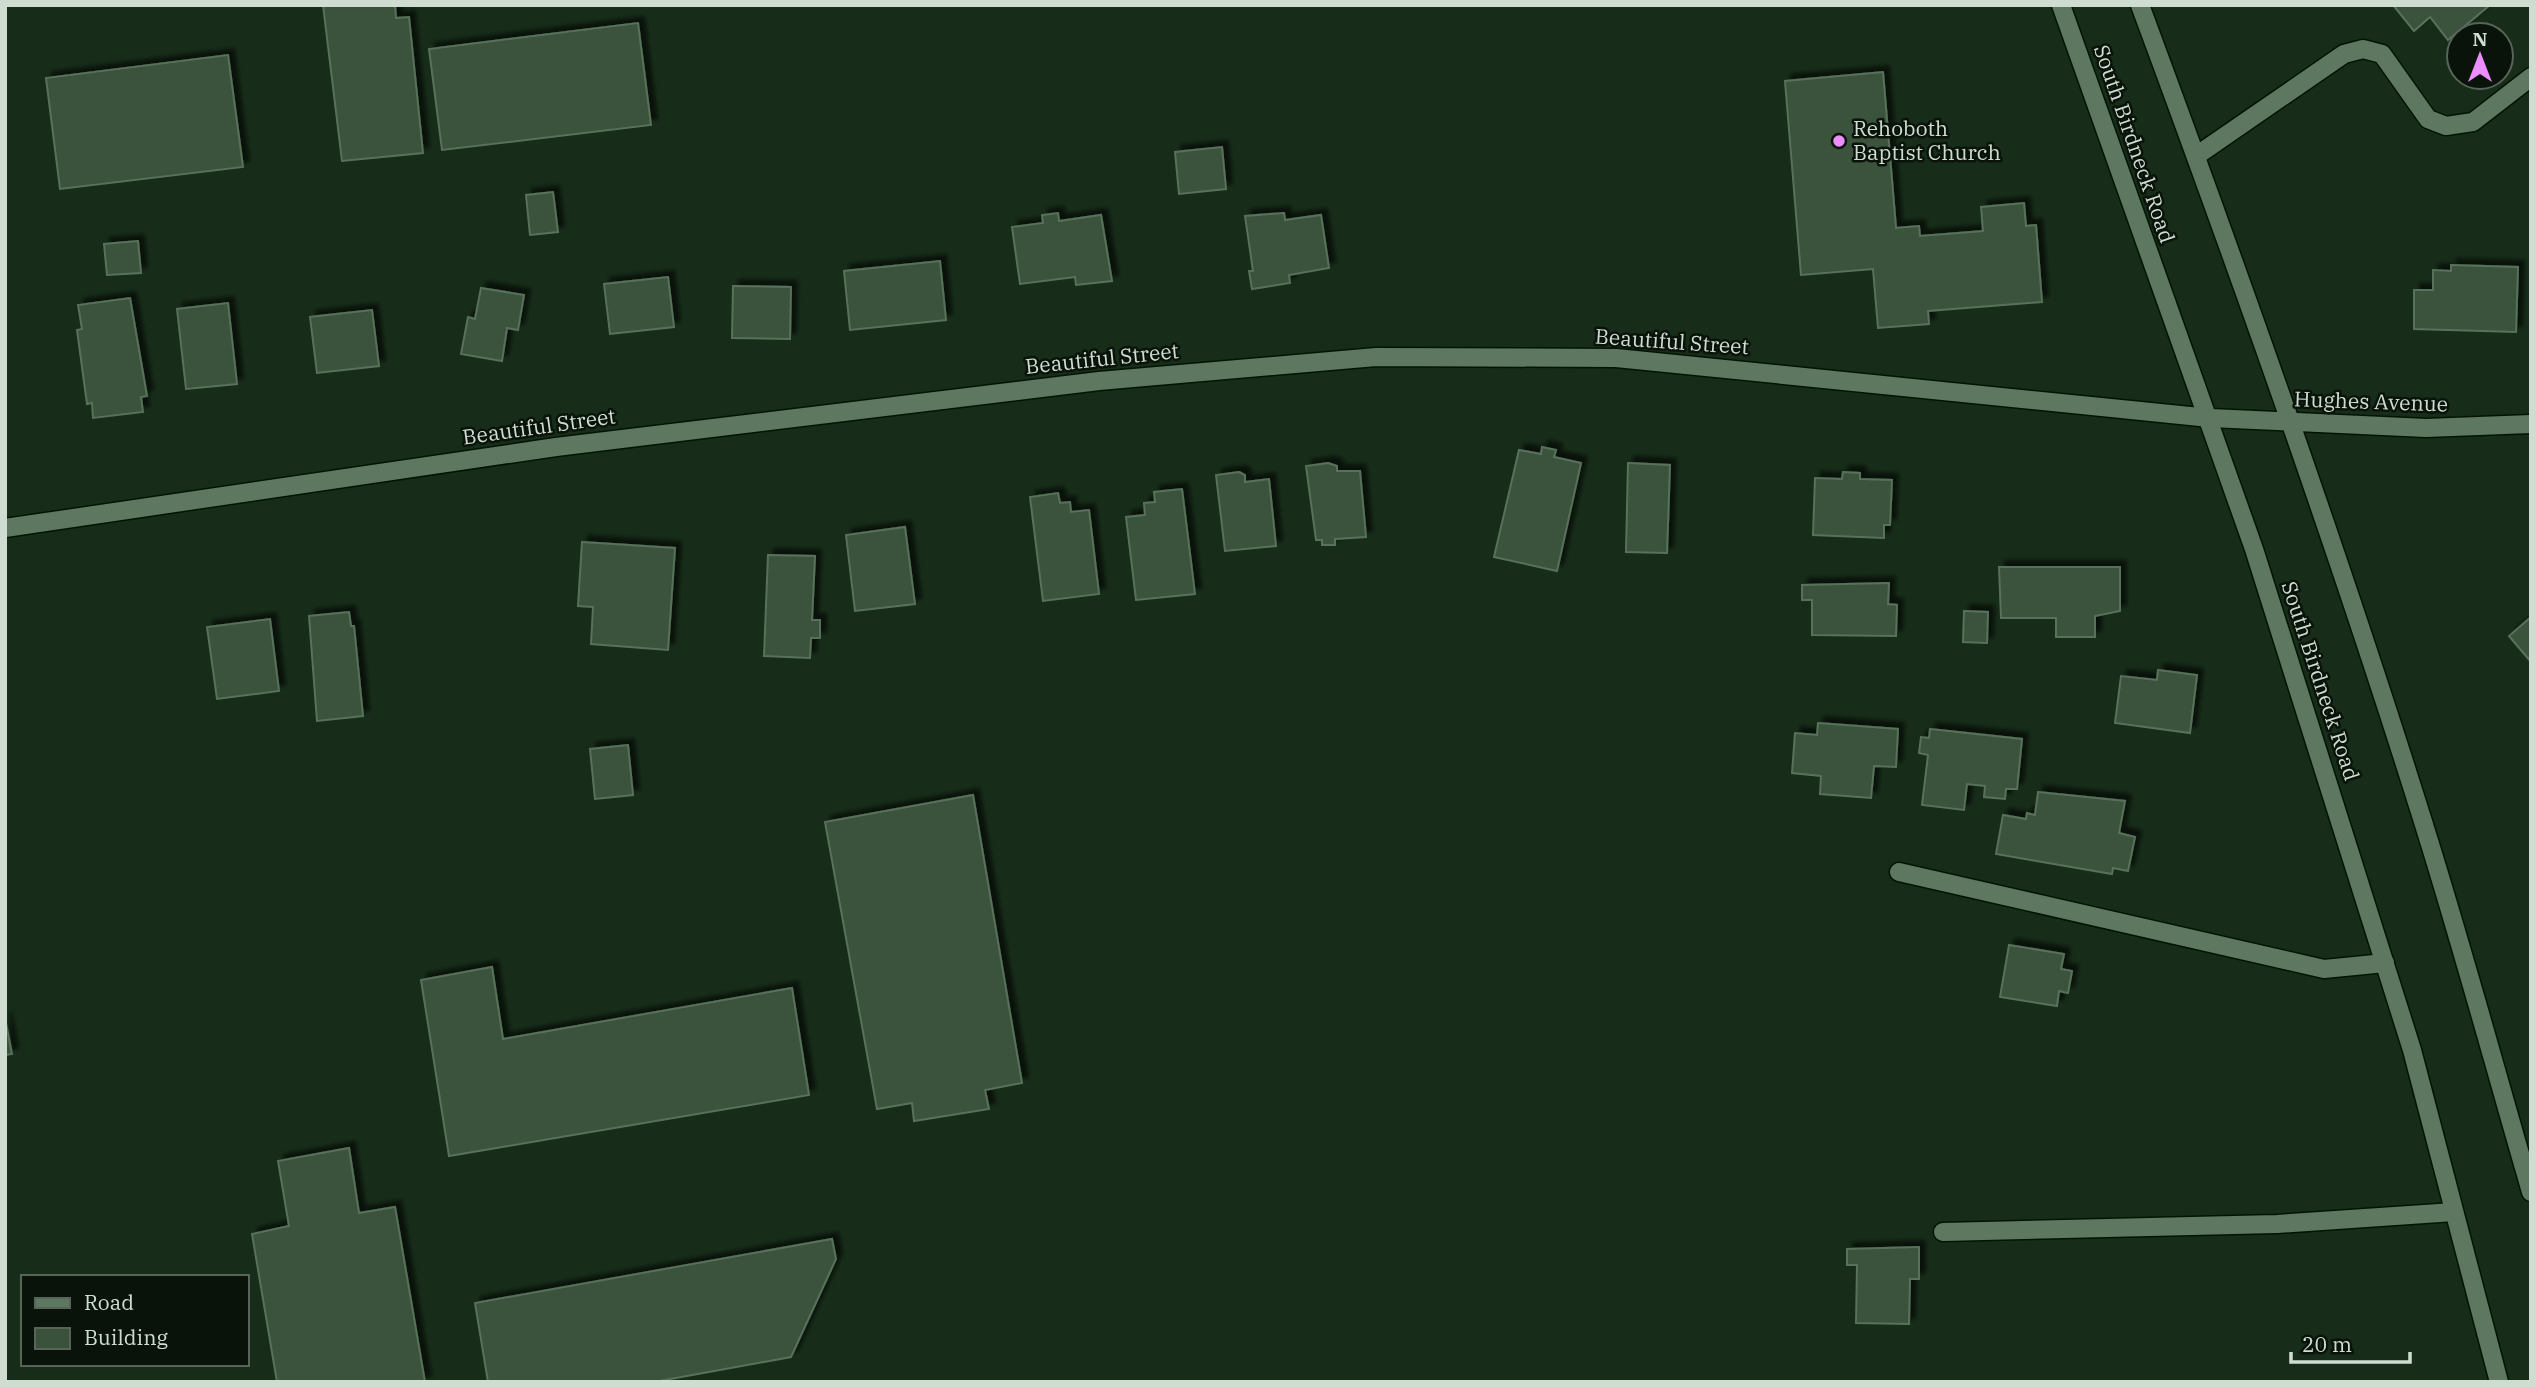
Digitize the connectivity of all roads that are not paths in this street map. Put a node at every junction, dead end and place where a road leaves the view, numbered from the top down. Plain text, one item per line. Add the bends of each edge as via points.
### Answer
1 (2061, 5) edge
2 (2140, 5) edge
3 (2531, 78) edge
4 (2196, 156) junction
5 (2210, 418) junction
6 (2290, 422) junction
7 (2531, 424) edge
8 (5, 528) edge
9 (1899, 872) dead end
10 (2385, 963) junction
11 (2531, 1192) edge
12 (2454, 1212) junction
13 (1943, 1232) dead end
14 (2499, 1382) edge

1 - 5 main road, South Birdneck Road
2 - 4 main road
3 - 4 main road via 2473,122 2446,126 2428,119 2382,54 2363,48 2344,54
4 - 6 main road
5 - 6 main road, Hughes Avenue
5 - 8 main road, Beautiful Street via 1616,358 1376,357 1099,381 556,447
5 - 10 main road, South Birdneck Road
6 - 7 main road, Hughes Avenue via 2426,428
6 - 11 main road via 2424,824
9 - 10 main road via 2324,969
10 - 12 main road, South Birdneck Road
12 - 13 main road via 2277,1224
12 - 14 main road, South Birdneck Road

